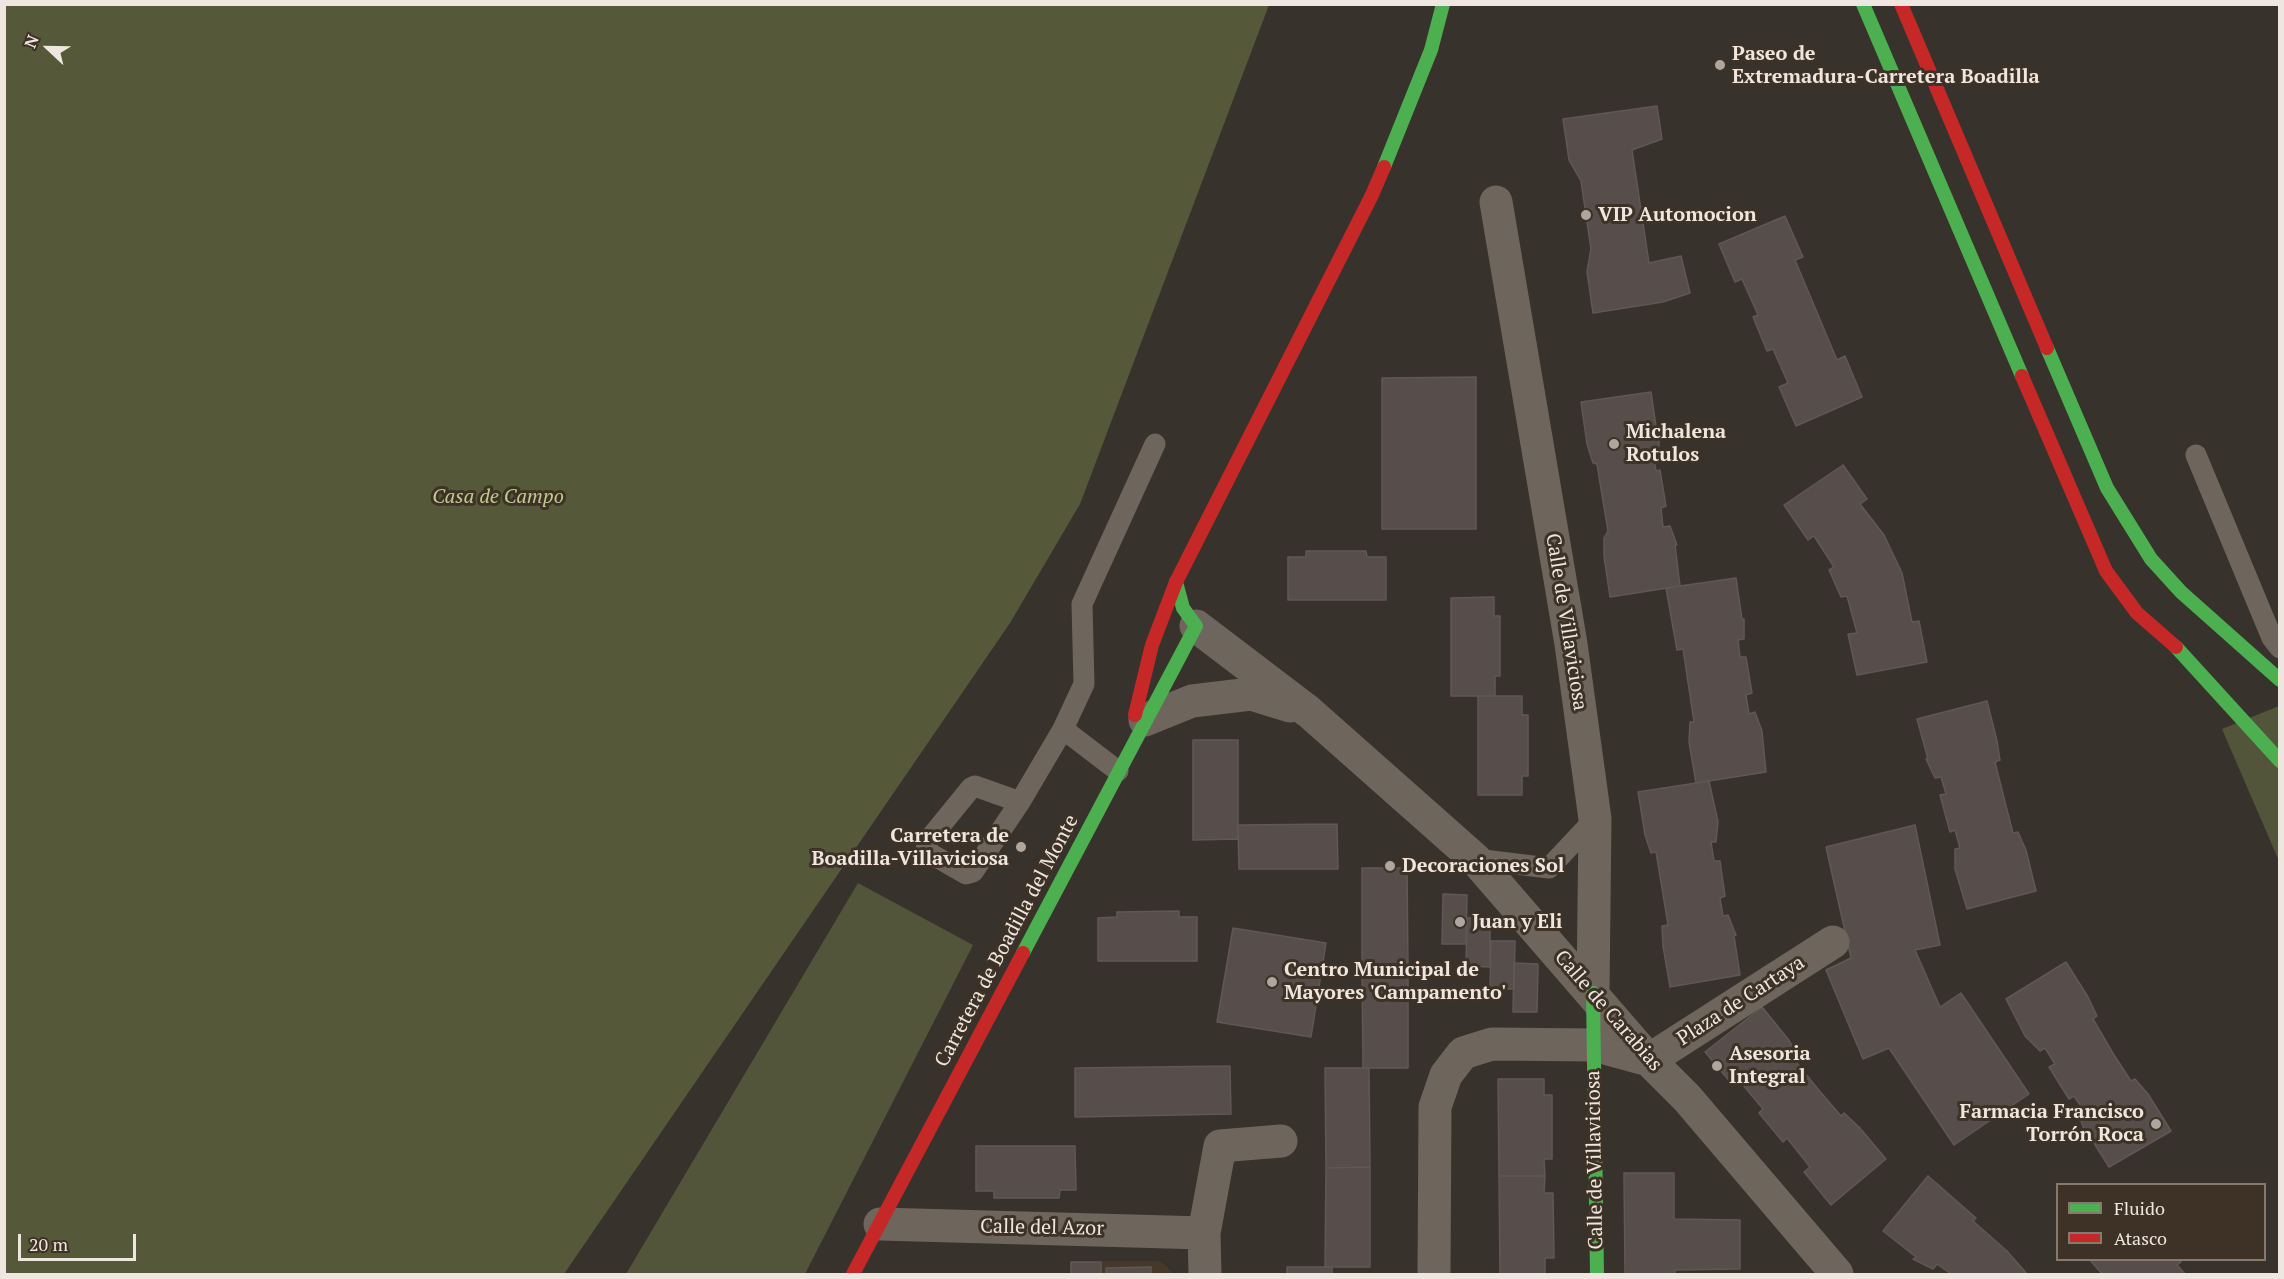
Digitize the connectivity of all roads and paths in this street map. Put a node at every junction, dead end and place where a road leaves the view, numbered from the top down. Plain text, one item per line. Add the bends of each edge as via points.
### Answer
1 (1443, 4) edge
2 (1863, 4) edge
3 (1901, 4) edge
4 (1496, 202) dead end
5 (1155, 444) dead end
6 (2196, 455) dead end
7 (1176, 582) junction
8 (1196, 626) junction
9 (2276, 643) edge
10 (2280, 680) edge
11 (1309, 712) junction
12 (1145, 720) junction
13 (1063, 729) junction
14 (2280, 761) edge
15 (1121, 764) junction
16 (1020, 802) junction
17 (1595, 819) junction
18 (1475, 859) junction
19 (1833, 942) dead end
20 (1593, 993) junction
21 (1594, 1045) junction
22 (1649, 1060) junction
23 (1281, 1141) dead end
24 (880, 1224) junction
25 (1204, 1233) junction
26 (853, 1275) edge
27 (1205, 1275) edge
28 (1434, 1275) edge
29 (1597, 1275) edge
30 (1837, 1275) edge

1 - 7 main road via 1431,50 1372,195
2 - 14 main road via 2106,571 2137,613 2205,676
3 - 10 main road via 2107,489 2151,559 2181,592
4 - 17 street, Calle de Villaviciosa via 1570,644
5 - 13 lane via 1082,604 1084,684
6 - 9 lane
7 - 8 main road via 1183,608
7 - 15 main road via 1152,645
8 - 11 street, Calle de Carabias
8 - 12 main road, Carretera de Boadilla del Monte
11 - 12 street via 1251,694 1192,701
11 - 18 street, Calle de Carabias
12 - 15 main road, Carretera de Boadilla del Monte
13 - 15 lane
13 - 16 lane
15 - 24 main road, Carretera de Boadilla del Monte
16 - 16 lane via 970,874 926,850 927,842 971,788 975,786
17 - 18 lane via 1549,868
17 - 20 street, Calle de Villaviciosa
18 - 20 street, Calle de Carabias
19 - 22 street, Plaza de Cartaya
20 - 21 main road, Calle de Villaviciosa
20 - 22 street, Calle de Carabias
21 - 22 street, Calle de Villaviciosa
21 - 28 street, Calle de Villaviciosa via 1492,1044 1463,1053 1446,1075 1435,1107
21 - 29 main road, Calle de Villaviciosa
22 - 30 street, Calle de Carabias via 1687,1098
23 - 25 street via 1220,1146
24 - 25 street, Calle del Azor
24 - 26 main road, Carretera de Boadilla del Monte
25 - 27 street

